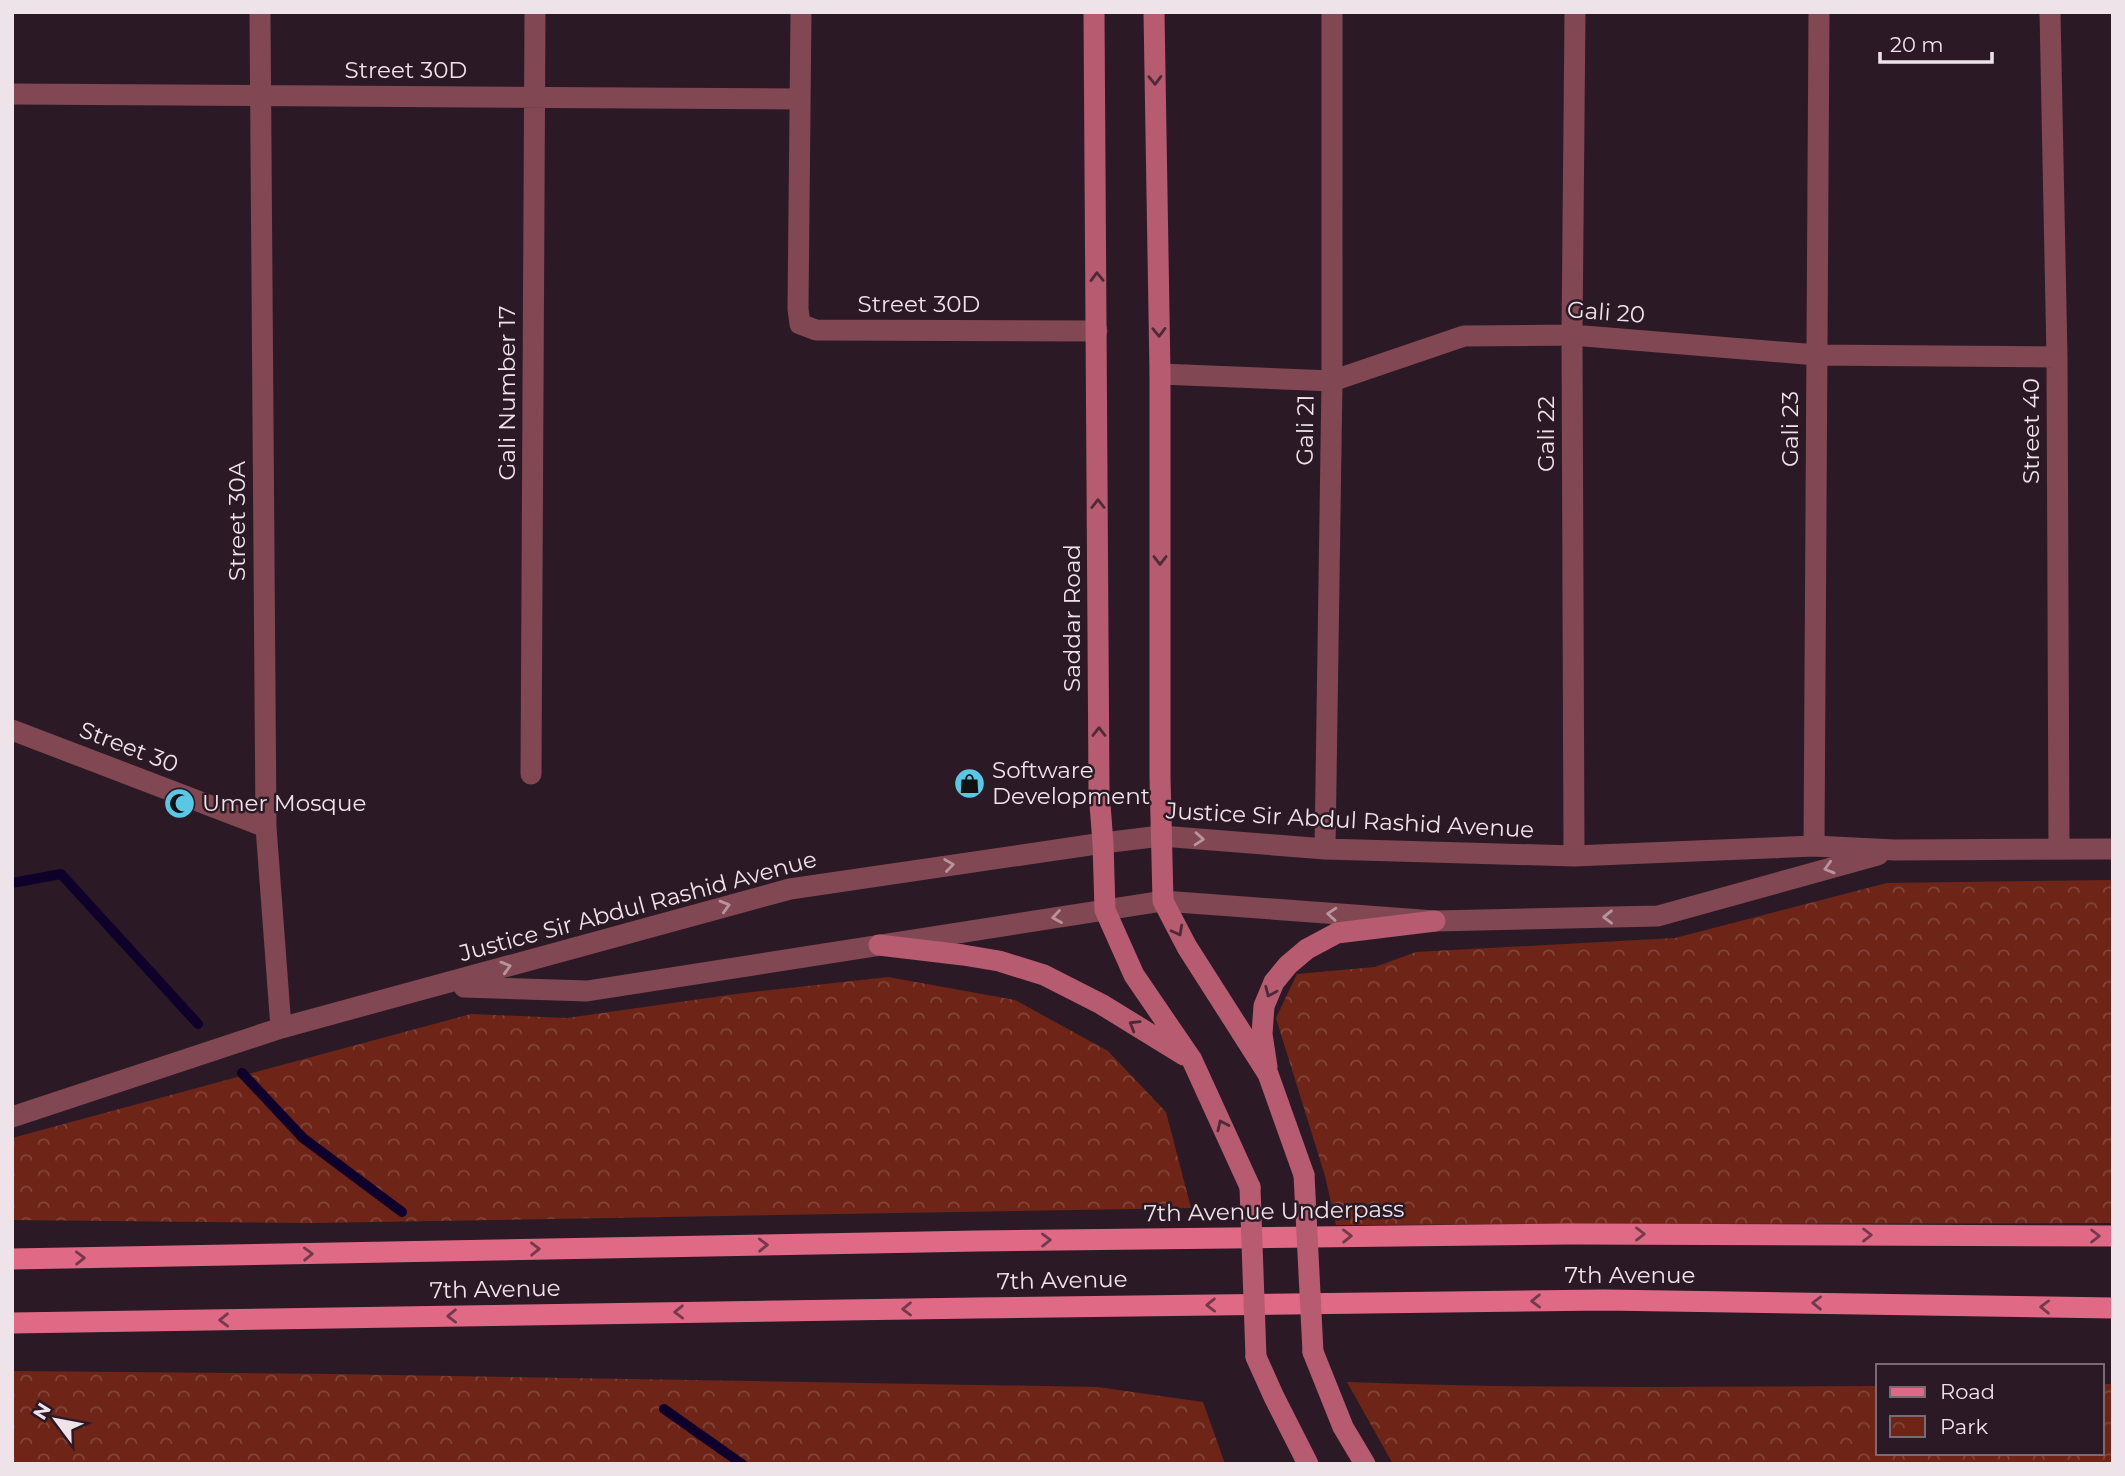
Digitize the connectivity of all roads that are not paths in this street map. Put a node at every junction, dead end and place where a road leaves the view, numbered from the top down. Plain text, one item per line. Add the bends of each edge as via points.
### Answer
1 (260, 12) edge
2 (535, 12) edge
3 (801, 12) edge
4 (1094, 12) edge
5 (1154, 12) edge
6 (1332, 12) edge
7 (1575, 12) edge
8 (1819, 12) edge
9 (2050, 12) edge
10 (12, 94) edge
11 (261, 96) junction
12 (534, 97) junction
13 (800, 99) junction
14 (1097, 331) junction
15 (1572, 335) junction
16 (1817, 355) junction
17 (2057, 357) junction
18 (1160, 374) junction
19 (1332, 381) junction
20 (12, 730) edge
21 (531, 774) dead end
22 (266, 827) junction
23 (1161, 836) junction
24 (1103, 843) junction
25 (1814, 846) junction
26 (1325, 849) junction
27 (2059, 849) junction
28 (2113, 849) edge
29 (1895, 850) junction
30 (1574, 856) junction
31 (1163, 901) junction
32 (1105, 909) junction
33 (1435, 921) junction
34 (879, 945) junction
35 (440, 986) junction
36 (281, 1028) junction
37 (1192, 1060) junction
38 (1268, 1074) junction
39 (12, 1116) edge
40 (1571, 1234) joint
41 (2113, 1236) edge
42 (978, 1241) joint
43 (12, 1259) edge
44 (2113, 1308) edge
45 (12, 1323) edge
46 (1274, 1397) junction
47 (1343, 1427) junction
48 (1291, 1464) edge
49 (1308, 1464) edge
50 (1365, 1464) edge
51 (1370, 1464) edge

1 - 11 street, Street 30A
2 - 12 street, Gali Number 17
3 - 13 street, Street 30D
14 -> 4 street, Saddar Road
5 -> 18 street
6 - 19 street, Gali 21
7 - 15 street, Gali 22
8 - 16 street, Gali 23
9 - 17 street, Street 40
10 - 11 street, Street 30D
11 - 12 street, Street 30D
11 - 22 street, Street 30A
12 - 13 street, Street 30D
12 - 21 street, Gali Number 17
13 - 14 street, Street 30D via 800,324 816,330
24 -> 14 street, Saddar Road
15 - 16 street, Gali 20
15 - 19 street, Gali 20 via 1464,336
15 - 30 street, Gali 22
16 - 17 street, Gali 20
16 - 25 street, Gali 23
17 - 27 street, Street 40
18 - 19 street, Gali 20
18 -> 23 street
19 - 26 street, Gali 21
20 - 22 street, Street 30
22 - 36 street, Street 30A
23 - 24 street, Justice Sir Abdul Rashid Avenue
23 -> 26 street, Justice Sir Abdul Rashid Avenue
23 - 31 street
24 - 32 street, Saddar Road
35 -> 24 street, Justice Sir Abdul Rashid Avenue via 790,888
25 - 29 street, Justice Sir Abdul Rashid Avenue
25 - 30 street, Justice Sir Abdul Rashid Avenue
26 - 30 street, Justice Sir Abdul Rashid Avenue
27 - 28 street, Justice Sir Abdul Rashid Avenue
27 - 29 street, Justice Sir Abdul Rashid Avenue
29 -> 33 street, Justice Sir Abdul Rashid Avenue via 1658,916
31 - 32 street, Justice Sir Abdul Rashid Avenue
33 -> 31 street, Justice Sir Abdul Rashid Avenue
31 -> 38 street via 1186,947
32 -> 34 street, Justice Sir Abdul Rashid Avenue
32 - 37 street, Saddar Road via 1133,975
33 -> 38 street via 1337,933 1307,948 1274,982 1264,1006 1262,1034
34 - 35 street, Justice Sir Abdul Rashid Avenue via 587,990
37 -> 34 street via 1044,975 999,961
35 - 36 street, Justice Sir Abdul Rashid Avenue
36 - 39 street, Justice Sir Abdul Rashid Avenue
46 -> 37 street, Saddar Road, bridge via 1256,1357 1250,1187
38 - 47 street, bridge via 1304,1175 1313,1352
40 -> 41 main road, 7th Avenue
42 -> 40 main road, 7th Avenue Underpass
43 -> 42 main road, 7th Avenue
44 -> 45 main road, 7th Avenue via 1604,1300
46 - 48 street
46 - 49 street
47 - 50 street
47 - 51 street

